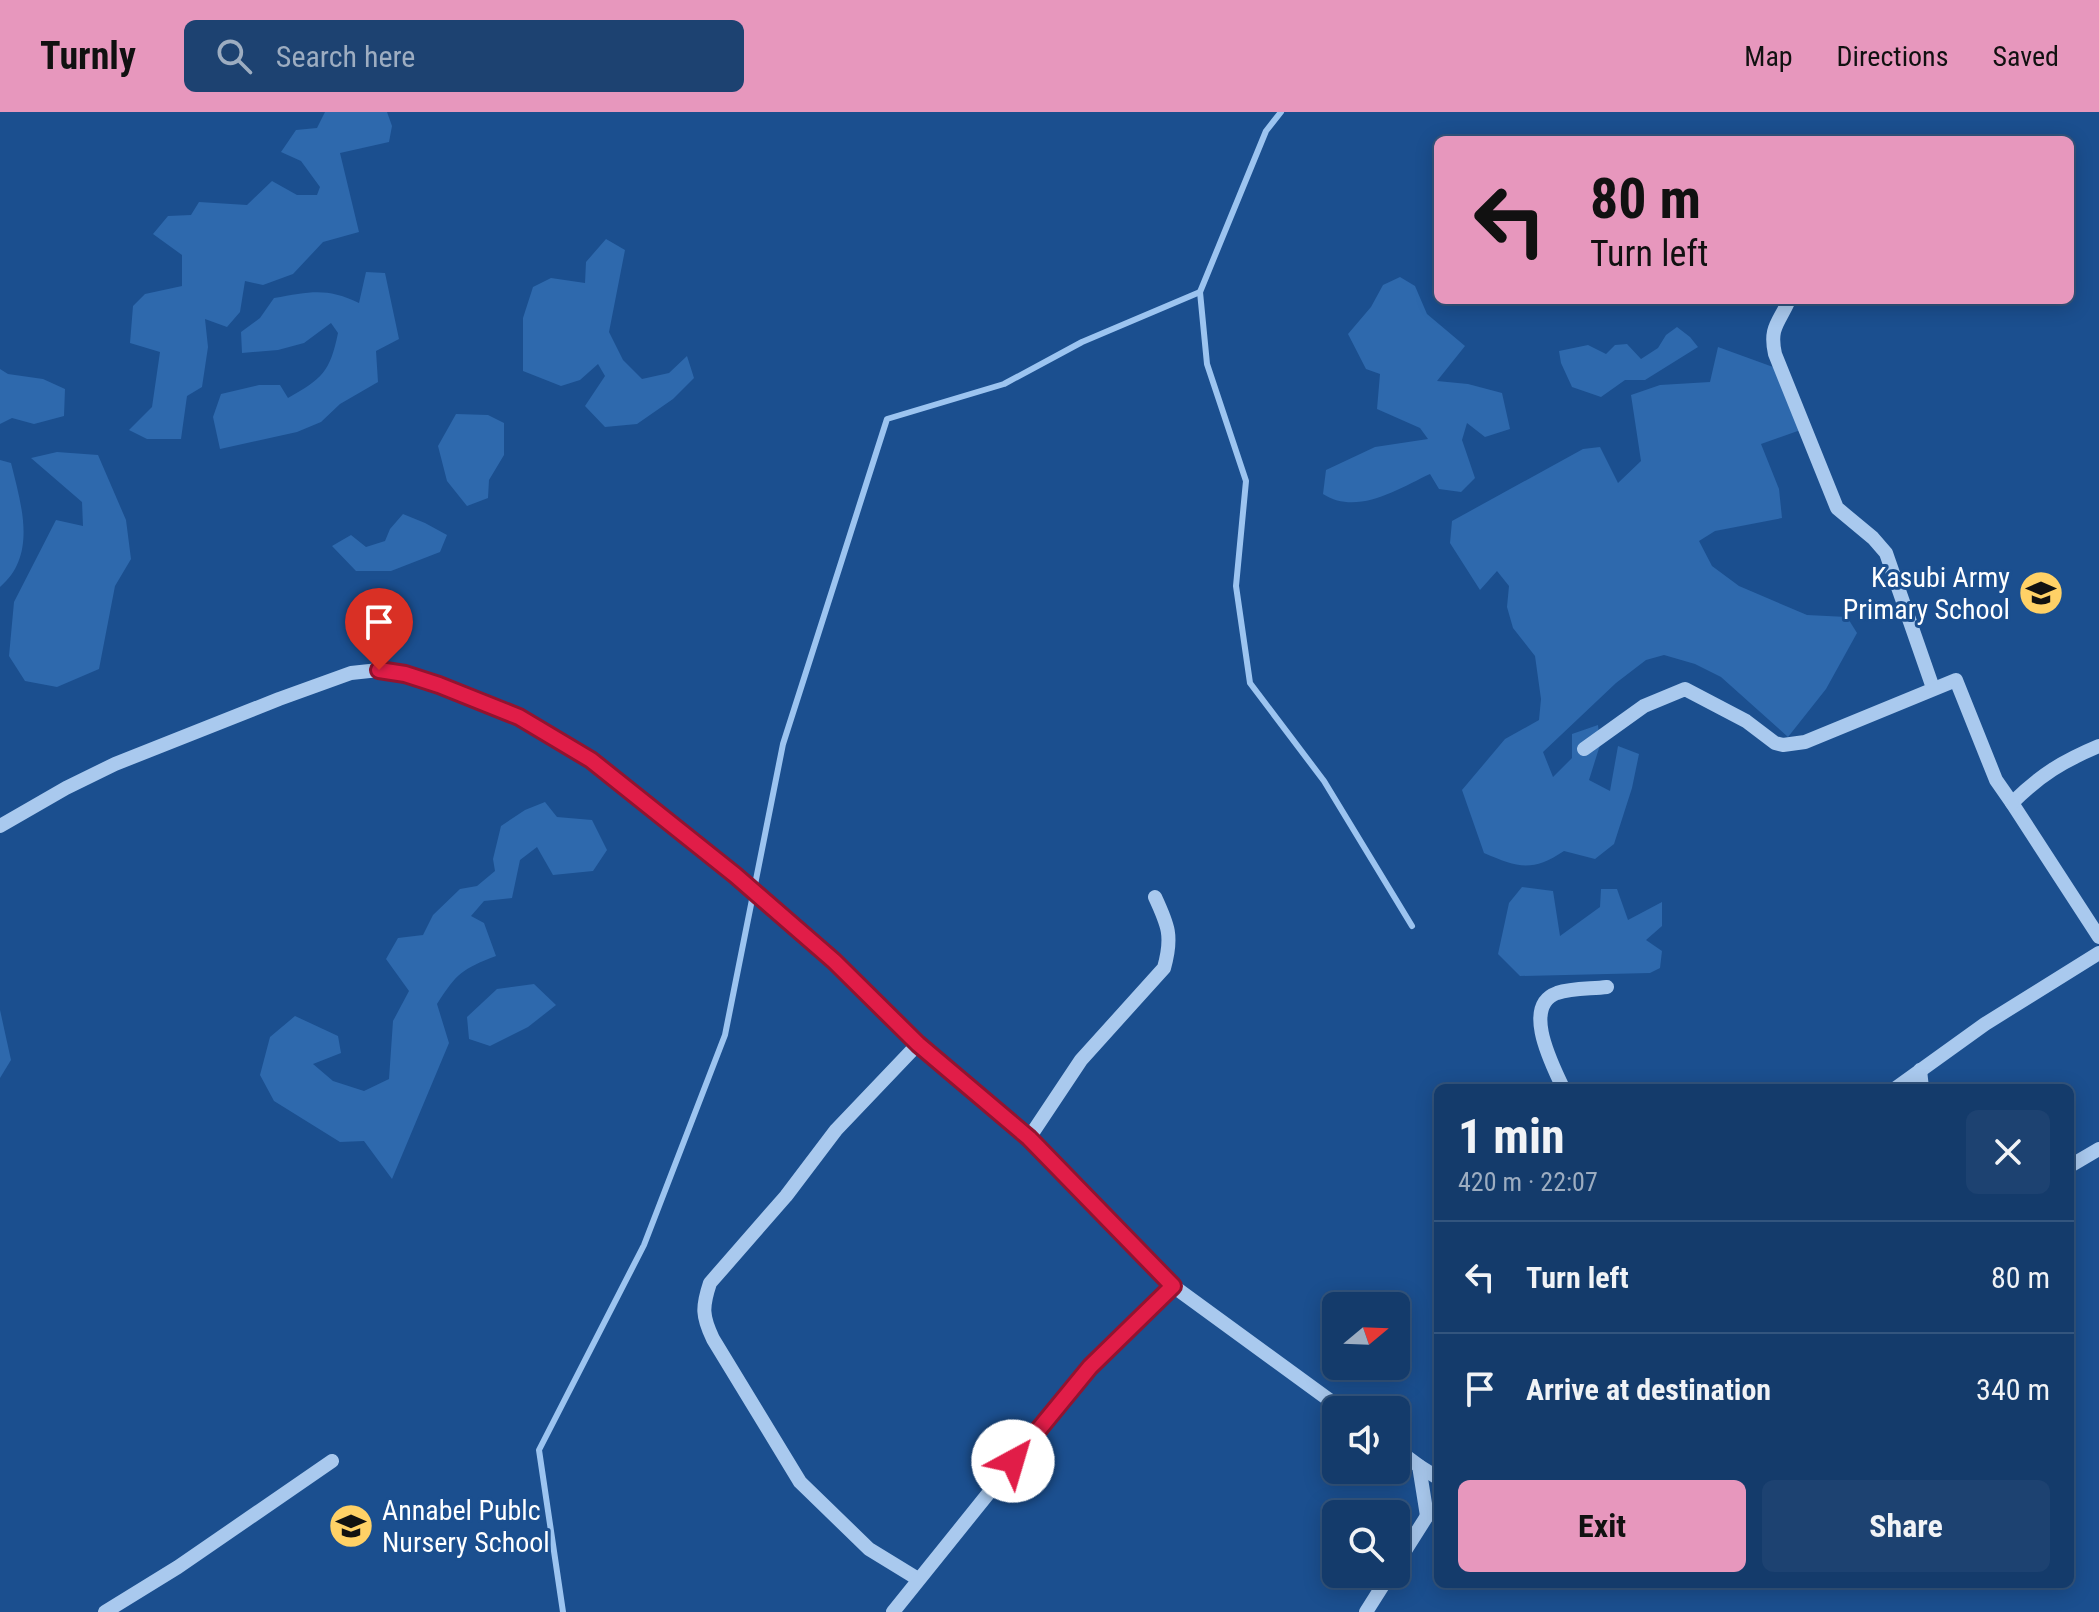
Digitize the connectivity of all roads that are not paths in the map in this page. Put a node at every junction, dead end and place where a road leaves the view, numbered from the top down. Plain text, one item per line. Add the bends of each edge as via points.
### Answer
1 (1787, 304) edge
2 (1933, 688) junction
3 (2099, 746) edge
4 (1584, 749) dead end
5 (2012, 803) junction
6 (0, 826) edge
7 (1155, 897) dead end
8 (2099, 937) edge
9 (2099, 953) edge
10 (1607, 987) dead end
11 (918, 1044) junction
12 (1920, 1070) junction
13 (1561, 1084) edge
14 (1901, 1084) edge
15 (1922, 1084) edge
16 (1029, 1138) junction
17 (2099, 1149) edge
18 (2074, 1164) edge
19 (1173, 1286) junction
20 (1324, 1396) edge
21 (1410, 1459) edge
22 (332, 1461) dead end
23 (1419, 1466) junction
24 (1434, 1475) edge
25 (1432, 1512) edge
26 (1410, 1544) edge
27 (918, 1579) junction
28 (1381, 1588) edge
29 (105, 1612) edge
30 (893, 1612) edge
31 (1366, 1612) edge

1 - 2 street via 1773,327 1775,354 1837,508 1886,553
2 - 4 street via 1805,742 1783,745 1685,689 1644,706
2 - 5 street via 1956,680 1996,780
3 - 5 street via 2037,778
5 - 8 street
6 - 11 street via 115,764 279,699 351,673 405,674 519,717 591,760 735,875
7 - 16 street via 1170,930 1164,968 1081,1060
9 - 12 street
10 - 13 street via 1555,994 1543,1006 1540,1030
11 - 16 street
11 - 27 street via 836,1130 710,1283 703,1319 800,1482 869,1549
12 - 14 street
12 - 15 street
16 - 19 street
17 - 18 street
19 - 20 street
19 - 27 street via 1090,1367
21 - 23 street
22 - 29 street
23 - 24 street
23 - 25 street
25 - 26 street
27 - 30 street
28 - 31 street

